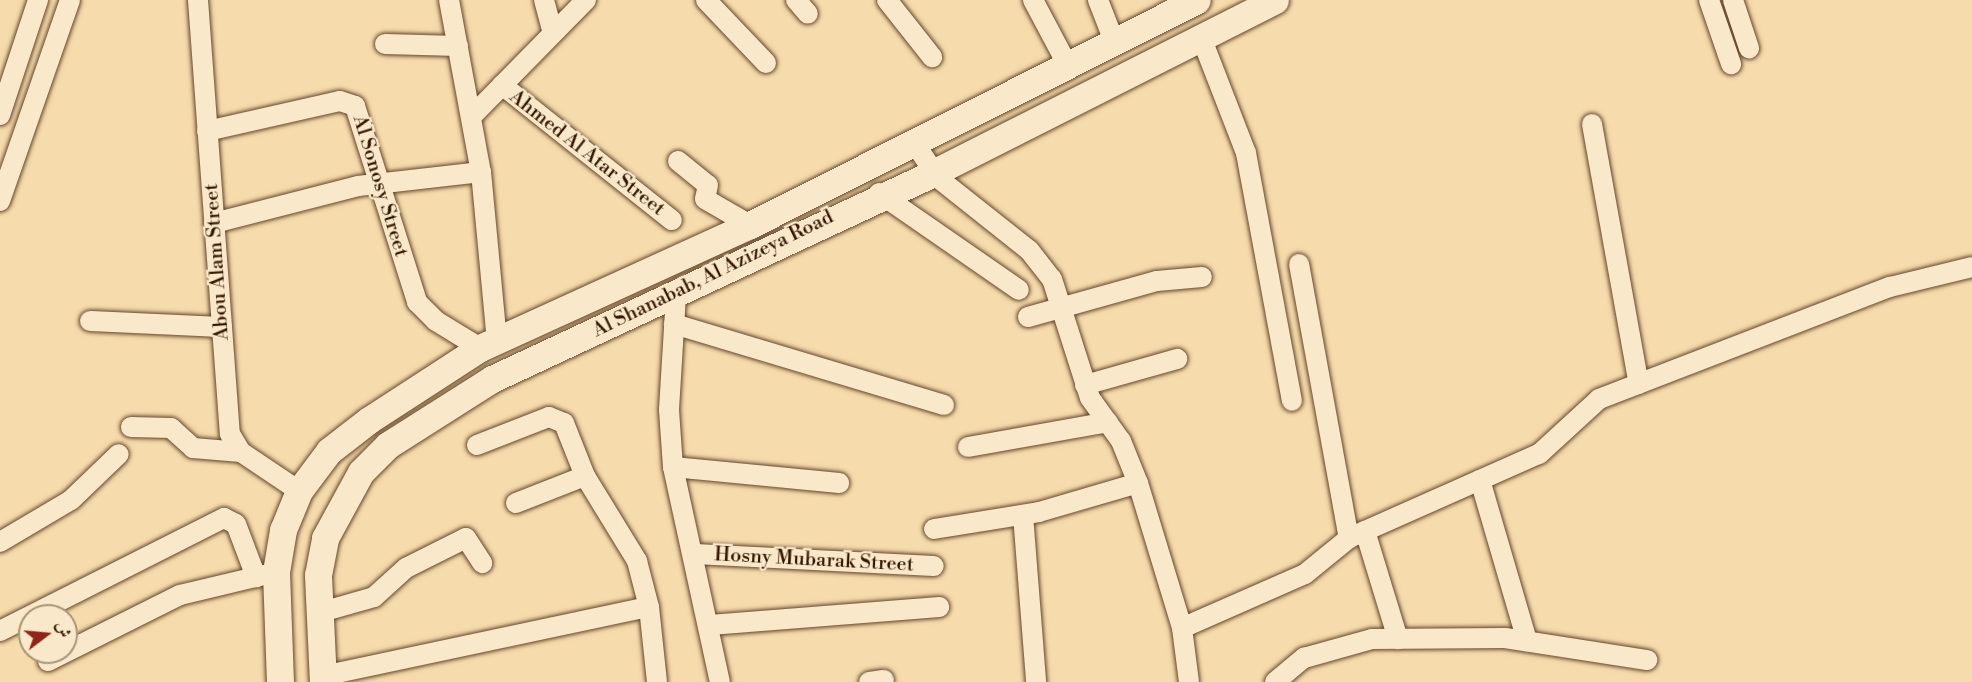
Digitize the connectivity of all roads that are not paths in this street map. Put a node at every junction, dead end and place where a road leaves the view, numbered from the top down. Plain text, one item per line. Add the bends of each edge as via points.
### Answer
1 (38, 0) edge
2 (70, 0) edge
3 (198, 0) edge
4 (448, 0) edge
5 (544, 0) edge
6 (706, 0) edge
7 (887, 0) edge
8 (1033, 0) edge
9 (1098, 0) edge
10 (1275, 0) edge
11 (1709, 0) edge
12 (1733, 0) edge
13 (582, 1) edge
14 (1189, 2) edge
15 (553, 33) junction
16 (1201, 37) junction
17 (1114, 41) junction
18 (385, 44) dead end
19 (458, 46) junction
20 (1749, 48) dead end
21 (932, 57) dead end
22 (766, 63) dead end
23 (1067, 64) junction
24 (1731, 64) dead end
25 (13, 77) junction
26 (502, 85) junction
27 (39, 89) junction
28 (984, 107) junction
29 (0, 115) edge
30 (471, 117) junction
31 (1592, 124) dead end
32 (207, 131) junction
33 (1001, 138) junction
34 (915, 144) junction
35 (678, 161) dead end
36 (481, 172) junction
37 (933, 173) junction
38 (380, 183) junction
39 (879, 193) junction
40 (0, 201) edge
41 (672, 220) dead end
42 (214, 223) junction
43 (750, 225) junction
44 (1299, 264) dead end
45 (1972, 267) edge
46 (1202, 278) dead end
47 (1019, 290) dead end
48 (676, 295) junction
49 (1061, 308) junction
50 (1028, 317) dead end
51 (90, 321) dead end
52 (674, 324) junction
53 (222, 327) junction
54 (489, 344) junction
55 (1177, 359) dead end
56 (1639, 384) junction
57 (1085, 385) junction
58 (1292, 401) dead end
59 (944, 405) dead end
60 (1108, 422) junction
61 (131, 427) dead end
62 (477, 445) dead end
63 (968, 447) dead end
64 (240, 452) junction
65 (119, 454) dead end
66 (673, 467) junction
67 (585, 476) junction
68 (1480, 480) junction
69 (839, 483) dead end
70 (1138, 483) junction
71 (299, 491) junction
72 (516, 503) dead end
73 (1023, 515) junction
74 (934, 529) dead end
75 (1357, 535) junction
76 (0, 542) edge
77 (695, 554) junction
78 (482, 563) dead end
79 (934, 566) dead end
80 (266, 575) junction
81 (649, 607) junction
82 (939, 607) dead end
83 (318, 613) junction
84 (710, 625) junction
85 (1182, 628) junction
86 (0, 631) edge
87 (1398, 639) junction
88 (1527, 641) junction
89 (78, 646) edge
90 (1647, 660) dead end
91 (323, 679) edge
92 (280, 682) edge
93 (657, 682) edge
94 (720, 682) edge
95 (1036, 682) edge
96 (1189, 682) edge
97 (1275, 682) edge

1 - 25 street
2 - 27 street
3 - 32 street, Abou Alam Street
4 - 19 street
5 - 15 street
6 - 22 street
7 - 21 street
8 - 23 street
9 - 17 street
10 - 16 street, Al Shanabab, Al Azizeya Road
11 - 24 street
12 - 20 street
13 - 15 street
14 - 17 street, Al Shanabab, Al Azizeya Road
15 - 26 street
16 - 33 street, Al Shanabab, Al Azizeya Road
16 - 58 street via 1246,153
17 - 23 street, Al Shanabab, Al Azizeya Road
18 - 19 street
19 - 30 street
23 - 28 street, Al Shanabab, Al Azizeya Road
25 - 27 street
25 - 29 street
26 - 30 street
26 - 41 street, Ahmed Al Atar Street
27 - 40 street
28 - 33 street
28 - 34 street, Al Shanabab, Al Azizeya Road
30 - 36 street
31 - 56 street
32 - 38 street, Al Sonosy Street via 348,101 358,114
32 - 42 street, Abou Alam Street
33 - 37 street, Al Shanabab, Al Azizeya Road
34 - 37 street
34 - 43 street, Al Shanabab, Al Azizeya Road
35 - 43 street via 708,185 705,199
36 - 38 street
36 - 54 street
37 - 39 street, Al Shanabab, Al Azizeya Road
37 - 49 street via 1043,263
38 - 42 street
38 - 54 street, Al Sonosy Street via 417,302 436,321
39 - 47 street
39 - 48 street, Al Shanabab, Al Azizeya Road
42 - 53 street, Abou Alam Street
43 - 54 street, Al Shanabab, Al Azizeya Road
44 - 75 street
45 - 56 street via 1890,287
46 - 49 street via 1157,281
48 - 52 street
48 - 83 street, Al Shanabab, Al Azizeya Road via 492,379 388,445 361,472 329,529 318,575
49 - 50 street
49 - 57 street
51 - 53 street
52 - 59 street
52 - 66 street
53 - 64 street, Abou Alam Street via 230,434
54 - 71 street, Al Shanabab, Al Azizeya Road via 329,451
55 - 57 street
56 - 68 street via 1586,407 1539,454
57 - 60 street
60 - 63 street
60 - 70 street
61 - 64 street via 171,428 193,448
62 - 67 street via 555,416 564,423
64 - 71 street
65 - 76 street via 71,501
66 - 69 street
66 - 77 street
67 - 72 street
67 - 81 street via 625,537
68 - 75 street
68 - 88 street
70 - 73 street
70 - 85 street
71 - 80 street, Al Shanabab, Al Azizeya Road
73 - 74 street
73 - 95 street
75 - 85 street via 1305,574
75 - 87 street
77 - 79 street, Hosny Mubarak Street
77 - 84 street
78 - 83 street via 466,538 406,568 374,597
80 - 86 street via 236,524 224,518
80 - 89 street via 180,595
80 - 92 street, Al Shanabab, Al Azizeya Road
81 - 91 street
81 - 93 street
82 - 84 street
83 - 91 street, Al Shanabab, Al Azizeya Road
84 - 94 street
85 - 96 street
87 - 88 street
87 - 97 street via 1336,647 1293,664
88 - 90 street

